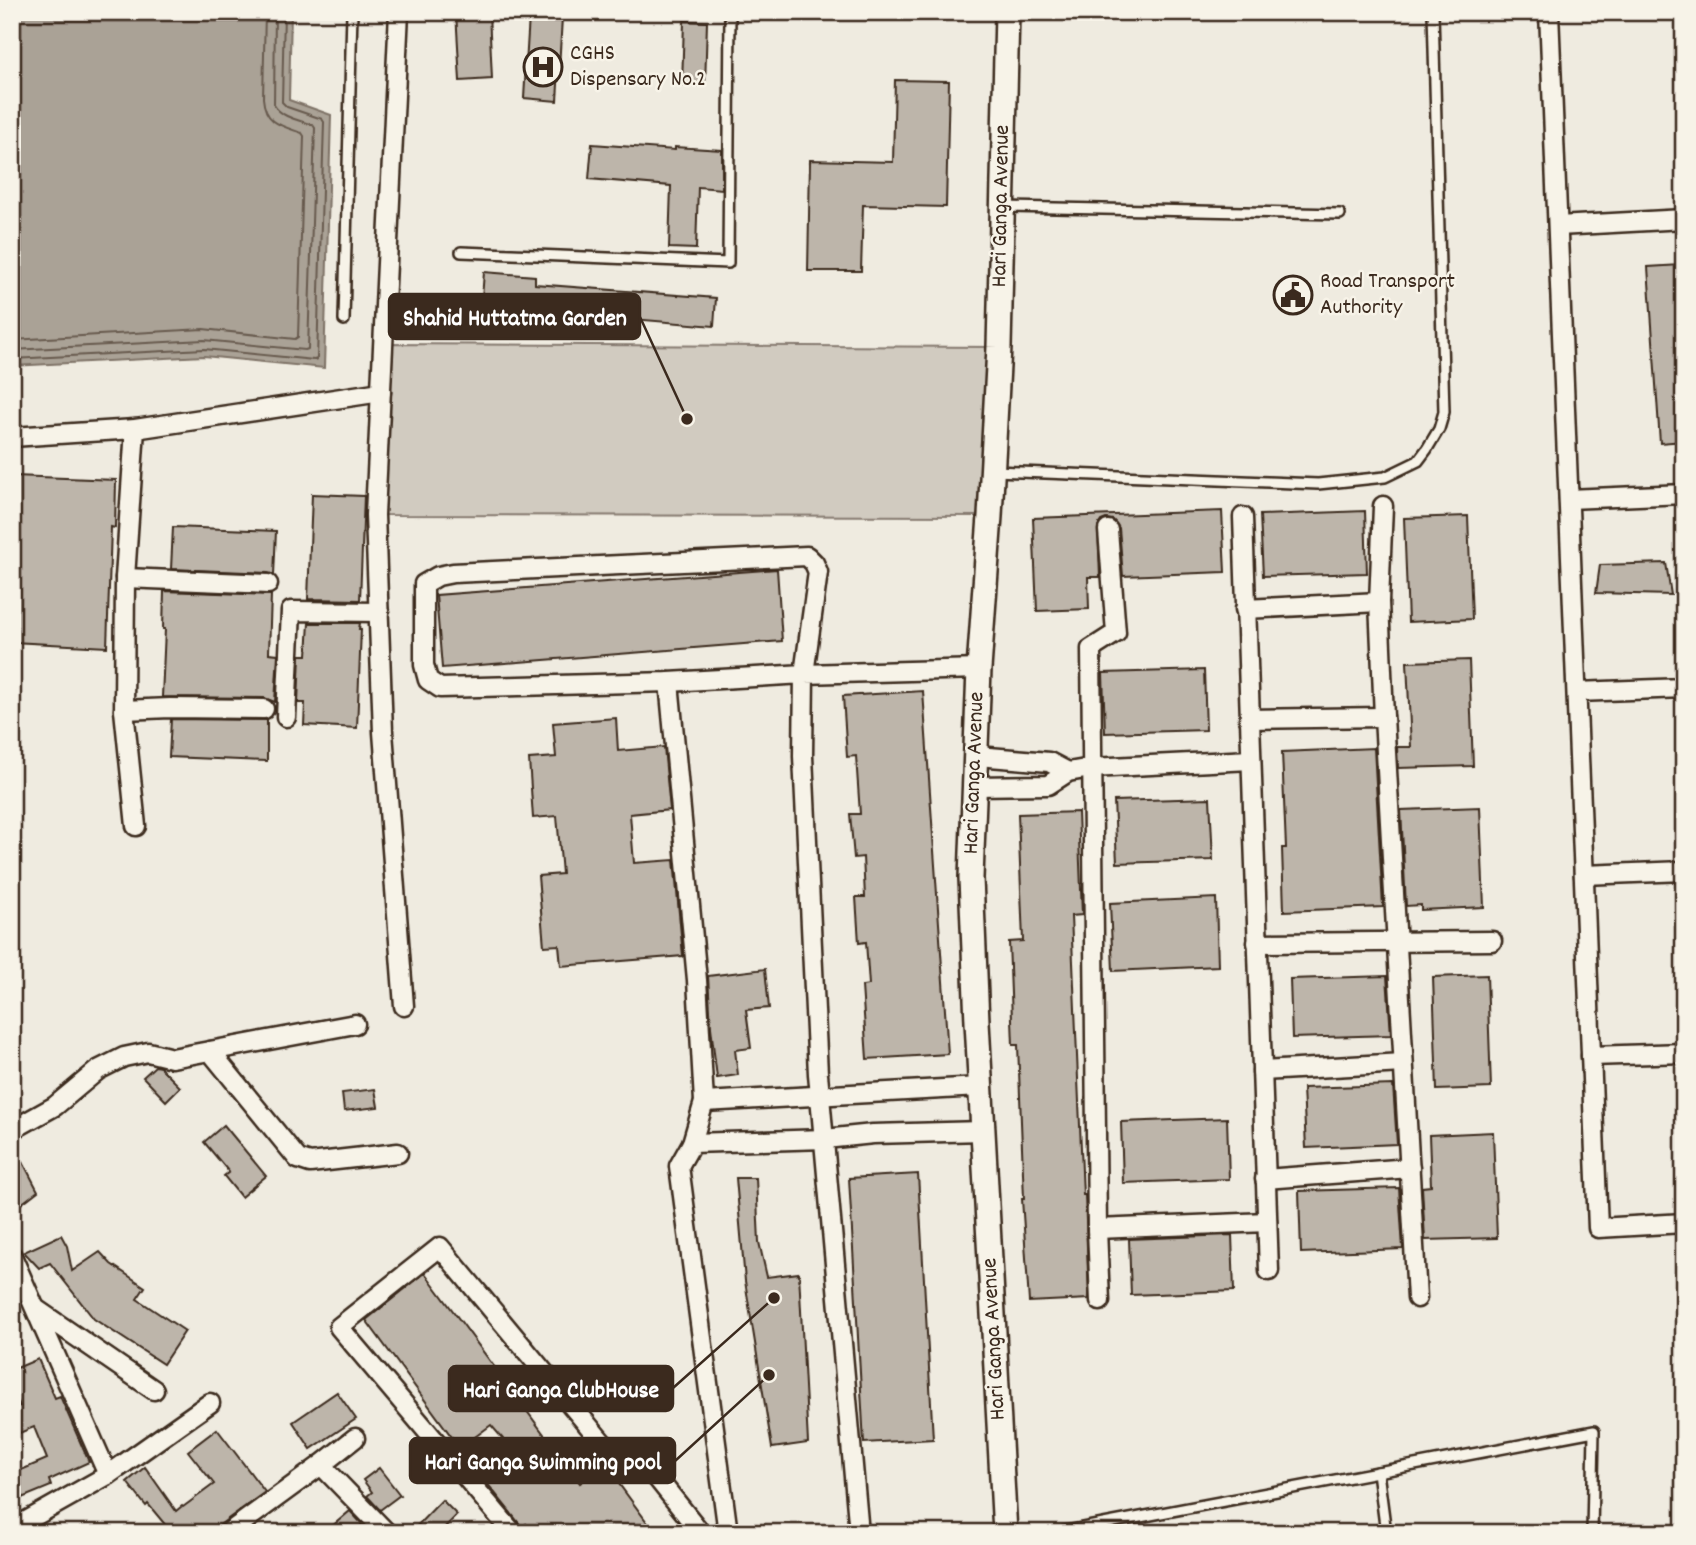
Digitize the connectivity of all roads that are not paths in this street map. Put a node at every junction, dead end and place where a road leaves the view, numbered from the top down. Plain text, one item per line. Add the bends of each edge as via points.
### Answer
1 (352, 12) edge
2 (399, 12) edge
3 (730, 12) edge
4 (1007, 12) edge
5 (1433, 12) edge
6 (1549, 12) edge
7 (1002, 207) junction
8 (1340, 214) dead end
9 (1684, 219) edge
10 (1558, 226) junction
11 (461, 252) dead end
12 (344, 320) dead end
13 (381, 391) junction
14 (135, 429) junction
15 (12, 437) edge
16 (993, 471) junction
17 (1684, 494) edge
18 (1569, 499) junction
19 (1383, 506) dead end
20 (1243, 517) dead end
21 (1108, 530) dead end
22 (125, 578) junction
23 (268, 584) dead end
24 (1379, 602) junction
25 (1245, 609) junction
26 (379, 612) junction
27 (979, 669) junction
28 (804, 674) junction
29 (669, 682) junction
30 (1684, 688) edge
31 (1577, 692) junction
32 (264, 709) dead end
33 (124, 710) junction
34 (286, 717) dead end
35 (1384, 718) junction
36 (1249, 719) junction
37 (977, 756) junction
38 (1251, 760) junction
39 (1091, 768) junction
40 (1068, 772) junction
41 (976, 786) junction
42 (136, 826) dead end
43 (1684, 872) edge
44 (1584, 875) junction
45 (1492, 940) dead end
46 (1396, 942) junction
47 (1257, 943) junction
48 (404, 1006) dead end
49 (355, 1024) dead end
50 (210, 1051) junction
51 (1684, 1053) edge
52 (1591, 1056) junction
53 (1403, 1063) junction
54 (1262, 1071) junction
55 (981, 1087) junction
56 (820, 1097) junction
57 (704, 1102) junction
58 (12, 1130) edge
59 (983, 1131) junction
60 (825, 1139) junction
61 (692, 1143) junction
62 (398, 1153) dead end
63 (1409, 1168) junction
64 (1265, 1179) junction
65 (1267, 1222) junction
66 (1684, 1223) edge
67 (1097, 1229) junction
68 (12, 1255) edge
69 (1269, 1272) dead end
70 (1417, 1298) dead end
71 (1100, 1301) dead end
72 (35, 1308) junction
73 (154, 1390) dead end
74 (210, 1403) dead end
75 (355, 1438) dead end
76 (321, 1465) junction
77 (1378, 1472) junction
78 (108, 1475) junction
79 (12, 1529) edge
80 (229, 1533) edge
81 (387, 1533) edge
82 (513, 1533) edge
83 (701, 1533) edge
84 (728, 1533) edge
85 (859, 1533) edge
86 (1005, 1533) edge
87 (1056, 1533) edge
88 (1386, 1533) edge
89 (1592, 1533) edge

1 - 12 lane
2 - 13 street
3 - 11 lane via 729,263
4 - 7 street, Hari Ganga Avenue
5 - 16 lane via 1444,412 1439,429 1418,461 1385,477 1318,484
6 - 10 street
7 - 8 lane
7 - 16 street, Hari Ganga Avenue
9 - 10 street
10 - 18 street
13 - 14 street
13 - 26 street via 375,515
14 - 15 street
14 - 22 street
16 - 27 street, Hari Ganga Avenue
17 - 18 street
18 - 31 street
19 - 24 street
20 - 25 street
21 - 39 street via 1116,633 1091,649
22 - 23 street
22 - 33 street
24 - 25 street
24 - 35 street
25 - 36 street
26 - 34 street via 291,611
26 - 48 street via 383,732
27 - 28 street
27 - 37 street, Hari Ganga Avenue
28 - 29 street
28 - 29 street via 818,572 807,556 453,573 424,584 424,665 428,680 440,688
28 - 56 street via 803,756
29 - 57 street
30 - 31 street
31 - 44 street
32 - 33 street
33 - 42 street
35 - 36 street
35 - 46 street
36 - 38 street
37 - 40 street via 1049,762
37 - 41 street, Hari Ganga Avenue
38 - 39 street
38 - 47 street
39 - 40 street
39 - 67 street
40 - 41 street via 1048,785
41 - 55 street, Hari Ganga Avenue via 971,878
43 - 44 street
44 - 52 street
45 - 46 street
46 - 47 street
46 - 53 street
47 - 54 street
49 - 50 street
50 - 58 street via 172,1058 148,1052 124,1057 98,1070 55,1107
50 - 62 street via 298,1159 310,1163
51 - 52 street
52 - 66 street via 1598,1228
53 - 54 street
53 - 63 street
54 - 64 street
55 - 56 street
55 - 59 street, Hari Ganga Avenue
56 - 57 street
56 - 60 street
57 - 61 street
59 - 60 street
59 - 86 street, Hari Ganga Avenue
60 - 61 street
60 - 85 street
61 - 84 street via 679,1166
63 - 64 street
63 - 70 street
64 - 65 street
65 - 67 street
65 - 69 street
67 - 71 street
68 - 72 street
72 - 73 street
72 - 78 street
74 - 78 street
75 - 76 street
76 - 80 street
76 - 81 street
77 - 87 lane
77 - 88 lane
77 - 89 lane via 1594,1431
78 - 79 street
82 - 83 street via 339,1326 440,1247 621,1465 637,1453

